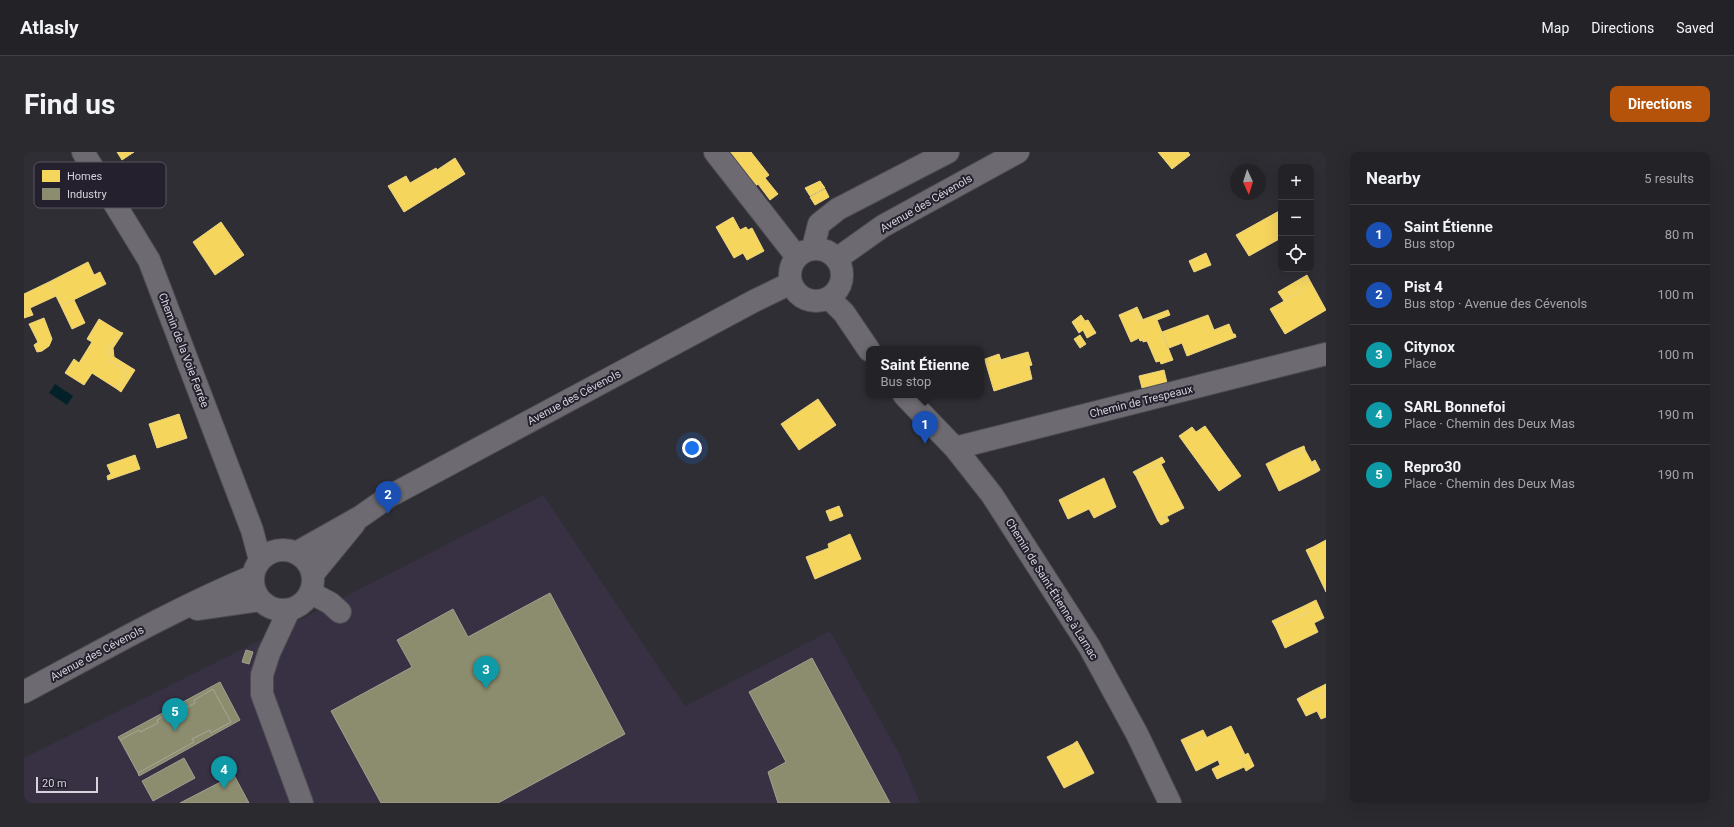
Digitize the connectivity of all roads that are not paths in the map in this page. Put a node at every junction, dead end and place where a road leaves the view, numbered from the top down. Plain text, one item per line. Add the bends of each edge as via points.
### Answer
1 (83, 152) edge
2 (715, 152) edge
3 (948, 152) edge
4 (1018, 152) edge
5 (89, 162) edge
6 (117, 208) edge
7 (805, 252) junction
8 (838, 258) junction
9 (791, 283) junction
10 (829, 298) junction
11 (866, 346) edge
12 (1326, 354) edge
13 (907, 398) edge
14 (955, 448) junction
15 (360, 517) junction
16 (296, 553) junction
17 (257, 568) junction
18 (312, 584) junction
19 (273, 606) junction
20 (340, 612) dead end
21 (170, 614) junction
22 (24, 692) edge
23 (302, 803) edge
24 (1170, 803) edge

1 - 5 street, Chemin de la Voie Ferrée
2 - 7 street
3 - 7 street via 838,209 819,224
4 - 8 street, Avenue des Cévenols via 883,226
6 - 17 street, Chemin de la Voie Ferrée via 149,260 252,530
7 - 8 street via 822,249
7 - 9 street via 791,269
8 - 10 street via 842,266 841,285
9 - 10 street via 802,297 811,301
9 - 15 street, Avenue des Cévenols via 390,496
10 - 11 street via 844,313
12 - 14 street, Chemin de Trespeaux
13 - 14 street, Chemin de Saint-Étienne à Larnac
14 - 24 street, Chemin de Saint-Étienne à Larnac via 992,495 1089,646
15 - 16 street, Avenue des Cévenols
15 - 18 street, Avenue des Cévenols
16 - 17 street via 286,550 268,554
16 - 18 street via 306,562
17 - 19 street via 253,585
17 - 21 street, Avenue des Cévenols
18 - 19 street via 305,601 298,606
18 - 20 street
19 - 21 street, Avenue des Cévenols via 216,605
19 - 23 street via 268,653 262,675 262,694
21 - 22 street, Avenue des Cévenols

